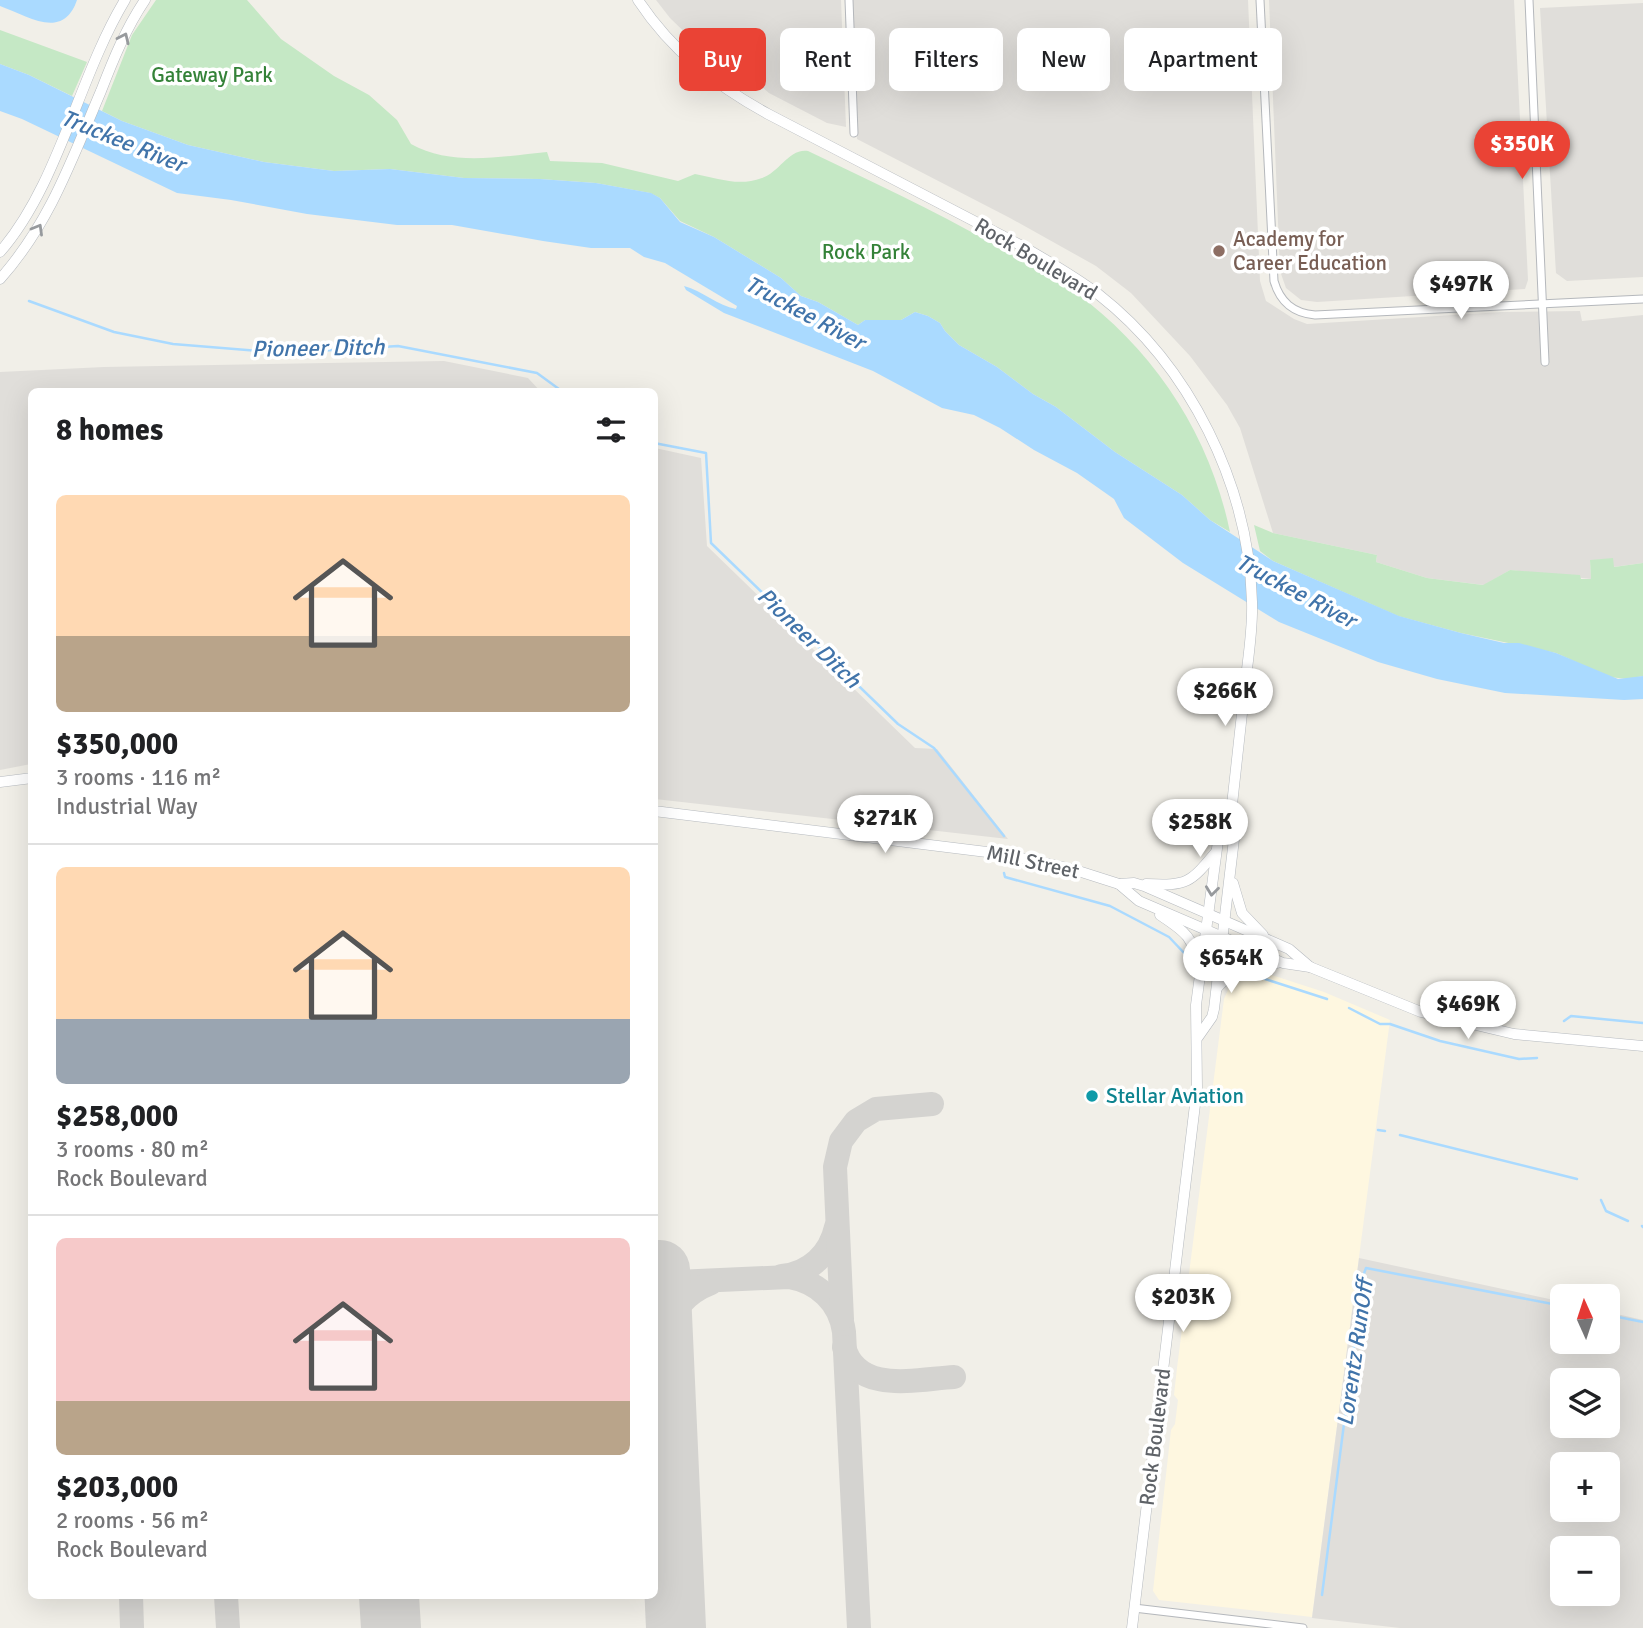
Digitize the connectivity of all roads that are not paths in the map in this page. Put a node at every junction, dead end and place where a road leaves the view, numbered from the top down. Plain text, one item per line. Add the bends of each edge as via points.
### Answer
1 (125, 0) edge
2 (145, 0) edge
3 (638, 0) edge
4 (849, 0) edge
5 (1259, 0) edge
6 (1529, 0) edge
7 (854, 133) dead end
8 (0, 252) edge
9 (0, 279) edge
10 (1643, 299) edge
11 (1542, 302) junction
12 (1545, 362) dead end
13 (28, 778) edge
14 (0, 782) edge
15 (658, 812) edge
16 (1230, 823) junction
17 (1217, 852) junction
18 (1230, 869) junction
19 (1134, 883) junction
20 (1119, 884) junction
21 (1139, 901) junction
22 (1209, 914) junction
23 (1225, 921) junction
24 (1206, 930) junction
25 (1223, 937) junction
26 (1271, 941) junction
27 (1283, 963) junction
28 (1310, 967) junction
29 (1198, 988) junction
30 (1217, 989) junction
31 (1198, 1037) junction
32 (1643, 1046) edge
33 (1134, 1608) junction
34 (1132, 1628) edge
35 (1303, 1628) edge

1 - 8 main road via 26,217
9 -> 2 main road via 31,240 66,174
3 - 16 main road, Rock Boulevard via 676,48 732,93 1021,246 1099,295 1148,343 1188,396 1212,440 1237,503 1249,565 1251,636
4 - 7 street
5 - 11 street via 1274,281 1288,306 1315,314
6 - 11 street
10 - 11 street
11 - 12 street
13 - 14 main road
15 - 20 main road, Mill Street via 1021,857
16 - 17 main road, Rock Boulevard via 1221,834
16 - 18 main road, Rock Boulevard via 1234,839
17 - 19 main road via 1187,882
17 -> 22 main road, Rock Boulevard
18 - 23 main road, Rock Boulevard
18 - 26 main road via 1242,913
19 - 20 main road, Mill Street
19 - 22 main road, Mill Street
20 - 21 main road, Mill Street
21 - 24 main road, Mill Street
21 - 29 main road via 1188,936 1195,949
22 - 23 main road, Mill Street
22 - 24 main road, Rock Boulevard
23 - 25 main road, Rock Boulevard
23 - 26 main road, Mill Street
24 - 25 main road, Mill Street
24 - 29 main road, Rock Boulevard
25 - 27 main road, Mill Street
25 - 30 main road, Rock Boulevard
26 - 28 main road, Mill Street
27 - 28 main road, Mill Street
27 - 30 main road via 1238,968
28 - 32 main road, Mill Street via 1413,1009 1476,1027
29 - 31 main road, Rock Boulevard
30 - 31 main road, Rock Boulevard via 1212,1017
31 - 33 main road, Rock Boulevard via 1194,1120
33 - 34 main road, Rock Boulevard
33 - 35 street

